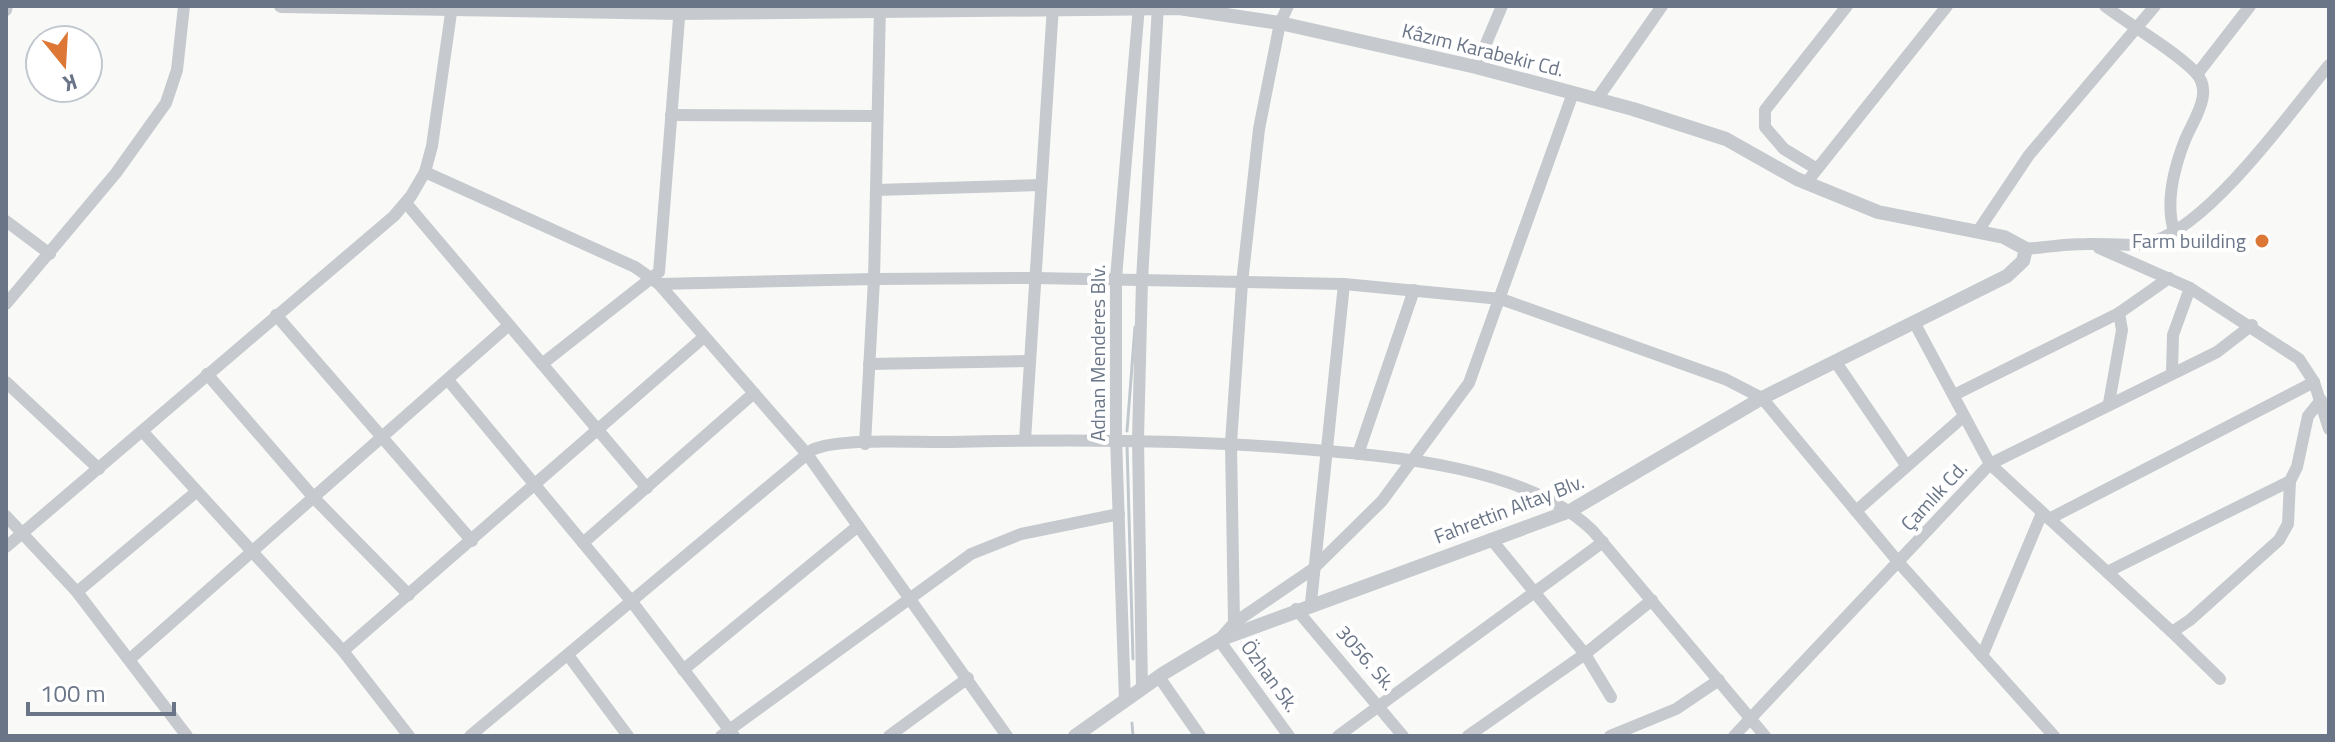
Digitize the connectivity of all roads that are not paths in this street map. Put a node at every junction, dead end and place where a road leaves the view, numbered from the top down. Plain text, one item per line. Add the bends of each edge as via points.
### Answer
1 (184, 6) edge
2 (281, 6) edge
3 (1158, 6) edge
4 (1288, 6) edge
5 (1502, 6) edge
6 (1662, 6) edge
7 (1847, 6) edge
8 (1947, 6) edge
9 (2105, 6) edge
10 (2155, 6) edge
11 (2250, 6) edge
12 (343, 7) edge
13 (982, 7) edge
14 (1053, 7) edge
15 (1139, 8) edge
16 (451, 9) edge
17 (680, 9) edge
18 (880, 9) edge
19 (1280, 23) junction
20 (2136, 30) junction
21 (2329, 65) edge
22 (1476, 67) junction
23 (2198, 73) junction
24 (1573, 93) junction
25 (1597, 99) junction
26 (671, 115) junction
27 (875, 116) junction
28 (1817, 169) junction
29 (425, 172) junction
30 (1806, 183) junction
31 (1041, 185) junction
32 (876, 190) junction
33 (406, 203) junction
34 (6, 221) edge
35 (1978, 231) junction
36 (2174, 231) junction
37 (2089, 243) junction
38 (2026, 249) junction
39 (50, 254) junction
40 (1034, 278) junction
41 (1116, 278) junction
42 (2169, 278) junction
43 (874, 279) junction
44 (1142, 280) junction
45 (656, 281) junction
46 (1242, 283) junction
47 (1344, 284) junction
48 (2190, 288) junction
49 (1414, 290) junction
50 (1501, 299) junction
51 (6, 304) edge
52 (2119, 313) junction
53 (276, 315) junction
54 (1914, 322) junction
55 (509, 325) junction
56 (2252, 325) junction
57 (704, 337) junction
58 (1030, 361) junction
59 (1835, 361) junction
60 (542, 364) junction
61 (869, 364) junction
62 (2172, 372) junction
63 (207, 374) junction
64 (448, 380) junction
65 (6, 382) edge
66 (2314, 382) junction
67 (754, 393) junction
68 (1954, 395) junction
69 (1762, 398) junction
70 (2321, 400) junction
71 (2109, 403) junction
72 (1964, 416) junction
73 (2329, 429) edge
74 (598, 431) junction
75 (143, 432) junction
76 (1116, 438) junction
77 (382, 439) junction
78 (1138, 439) junction
79 (1025, 440) junction
80 (1231, 443) junction
81 (865, 444) junction
82 (1325, 451) junction
83 (807, 454) junction
84 (1358, 454) junction
85 (1413, 459) junction
86 (1990, 464) junction
87 (1906, 465) junction
88 (99, 469) junction
89 (2290, 481) junction
90 (535, 486) junction
91 (647, 488) junction
92 (196, 492) junction
93 (315, 499) junction
94 (1570, 511) junction
95 (1856, 511) junction
96 (1119, 514) junction
97 (6, 516) edge
98 (2046, 516) junction
99 (858, 526) junction
100 (25, 532) junction
101 (1491, 539) junction
102 (472, 541) junction
103 (1603, 542) junction
104 (583, 543) junction
105 (6, 547) edge
106 (252, 553) junction
107 (1900, 564) junction
108 (1313, 569) junction
109 (2107, 572) junction
110 (1536, 591) junction
111 (77, 592) junction
112 (409, 595) junction
113 (910, 597) junction
114 (1652, 600) junction
115 (632, 602) junction
116 (1311, 603) junction
117 (1296, 609) junction
118 (1234, 623) junction
119 (2172, 632) junction
120 (1219, 640) junction
121 (343, 651) junction
122 (1585, 654) junction
123 (568, 655) junction
124 (1982, 656) junction
125 (130, 659) junction
126 (683, 670) junction
127 (1159, 677) junction
128 (968, 678) junction
129 (2220, 679) dead end
130 (1719, 680) junction
131 (1142, 689) junction
132 (1611, 697) dead end
133 (1125, 701) junction
134 (1380, 704) junction
135 (1751, 719) junction
136 (728, 734) edge
137 (187, 736) edge
138 (409, 736) edge
139 (470, 736) edge
140 (628, 736) edge
141 (889, 736) edge
142 (1007, 736) edge
143 (1075, 736) edge
144 (1200, 736) edge
145 (1289, 736) edge
146 (1338, 736) edge
147 (1403, 736) edge
148 (1468, 736) edge
149 (1610, 736) edge
150 (1734, 736) edge
151 (1765, 736) edge
152 (2054, 736) edge

1 - 39 street via 177,70 166,103
2 - 12 street, Kâzım Karabekir Cd.
3 - 15 street, Kâzım Karabekir Cd.
3 - 19 street, Kâzım Karabekir Cd.
3 - 44 street, Adnan Menderes Blv.
4 - 19 street
5 - 22 street
6 - 25 street
7 - 28 street via 1765,110 1765,127 1784,149
8 - 28 street
9 - 20 street
10 - 20 street
11 - 23 street
12 - 16 street, Kâzım Karabekir Cd.
13 - 14 street, Kâzım Karabekir Cd.
13 - 18 street, Kâzım Karabekir Cd.
14 - 15 street, Kâzım Karabekir Cd.
14 - 31 street
15 - 41 street, Adnan Menderes Blv.
16 - 17 street, Kâzım Karabekir Cd.
16 - 29 street
17 - 18 street, Kâzım Karabekir Cd.
17 - 26 street
18 - 27 street
19 - 22 street, Kâzım Karabekir Cd.
19 - 46 street via 1259,129
20 - 23 street
20 - 35 street via 2029,155
21 - 36 street via 2230,186
22 - 24 street, Kâzım Karabekir Cd.
23 - 36 street via 2201,104 2170,197
24 - 25 street, Kâzım Karabekir Cd.
24 - 50 street
25 - 30 street, Kâzım Karabekir Cd. via 1726,139
26 - 27 street
26 - 45 street
27 - 32 street
28 - 30 street
29 - 33 street
29 - 45 street
30 - 35 street, Kâzım Karabekir Cd. via 1878,212
31 - 32 street
31 - 40 street
32 - 43 street
33 - 53 street
33 - 55 street
34 - 39 street
35 - 38 street, Kâzım Karabekir Cd.
36 - 37 street via 2154,241
37 - 38 street
37 - 42 street
38 - 54 street, Fahrettin Altay Blv. via 2023,261 2007,276
39 - 51 street
40 - 41 street
40 - 43 street
40 - 58 street
41 - 44 street
41 - 76 street, Adnan Menderes Blv.
42 - 48 street
42 - 52 street
43 - 45 street
43 - 61 street
44 - 46 street
44 - 78 street, Adnan Menderes Blv.
45 - 57 street
45 - 60 street
46 - 47 street
46 - 80 street
47 - 49 street
47 - 82 street
48 - 56 street
48 - 62 street via 2173,335
49 - 50 street
49 - 84 street
50 - 69 street via 1725,379
50 - 85 street via 1469,383
52 - 68 street
52 - 71 street via 2122,330
53 - 63 street
53 - 77 street
54 - 59 street, Fahrettin Altay Blv.
54 - 68 street
55 - 60 street
55 - 64 street
56 - 62 street, Çamlık Cd. via 2217,352
56 - 66 street via 2299,359
57 - 67 street
57 - 74 street
58 - 61 street
58 - 79 street
59 - 69 street, Fahrettin Altay Blv.
59 - 87 street
60 - 74 street
61 - 81 street
62 - 71 street, Çamlık Cd.
63 - 75 street
63 - 93 street
64 - 77 street
64 - 90 street
65 - 88 street
66 - 70 street
66 - 98 street
67 - 83 street
67 - 91 street
68 - 72 street
69 - 94 street, Fahrettin Altay Blv.
69 - 95 street
70 - 73 street
70 - 89 street via 2308,416
71 - 86 street, Çamlık Cd.
72 - 86 street
72 - 87 street
74 - 90 street
74 - 91 street
75 - 88 street
75 - 92 street
76 - 78 street
76 - 79 street
76 - 96 street, Adnan Menderes Blv.
77 - 93 street
77 - 102 street
78 - 80 street
78 - 131 street, Adnan Menderes Blv.
79 - 81 street
80 - 82 street
80 - 118 street
81 - 83 street via 823,446
82 - 84 street
82 - 108 street
83 - 99 street
83 - 115 street
84 - 85 street
85 - 94 street via 1490,476
85 - 108 street via 1382,501
86 - 98 street
86 - 107 street, Çamlık Cd.
87 - 95 street
88 - 100 street
89 - 109 street
89 - 119 street via 2289,516 2279,540
90 - 102 street
90 - 104 street
91 - 104 street
92 - 106 street
92 - 111 street
93 - 106 street
93 - 112 street
94 - 101 street, Fahrettin Altay Blv.
94 - 103 street
95 - 107 street
96 - 113 street via 998,541
96 - 133 street, Adnan Menderes Blv.
97 - 100 street
98 - 109 street
98 - 124 street
99 - 113 street
99 - 126 street
100 - 105 street
100 - 111 street
101 - 110 street
101 - 116 street, Fahrettin Altay Blv.
102 - 112 street
103 - 110 street
103 - 114 street
104 - 115 street
106 - 121 street
106 - 125 street
107 - 124 street
107 - 135 street, Çamlık Cd.
108 - 116 street
108 - 118 street
109 - 119 street
110 - 122 street
110 - 134 street
111 - 125 street
112 - 121 street
113 - 128 street
113 - 136 street
114 - 122 street
114 - 130 street
115 - 123 street
115 - 126 street
116 - 117 street, Fahrettin Altay Blv.
117 - 120 street, Fahrettin Altay Blv.
117 - 134 street, 3056. Sk.
118 - 120 street
119 - 129 street
120 - 127 street, Fahrettin Altay Blv.
120 - 145 street, Özhan Sk.
121 - 138 street
122 - 132 street
122 - 148 street
123 - 139 street
123 - 140 street
124 - 152 street
125 - 137 street
126 - 136 street
127 - 131 street, Fahrettin Altay Blv.
127 - 144 street
128 - 141 street
128 - 142 street
130 - 135 street
130 - 149 street via 1676,709
131 - 133 street, Fahrettin Altay Blv.
133 - 143 street, Fahrettin Altay Blv.
134 - 146 street
134 - 147 street, 3056. Sk.
135 - 150 street, Çamlık Cd.
135 - 151 street

